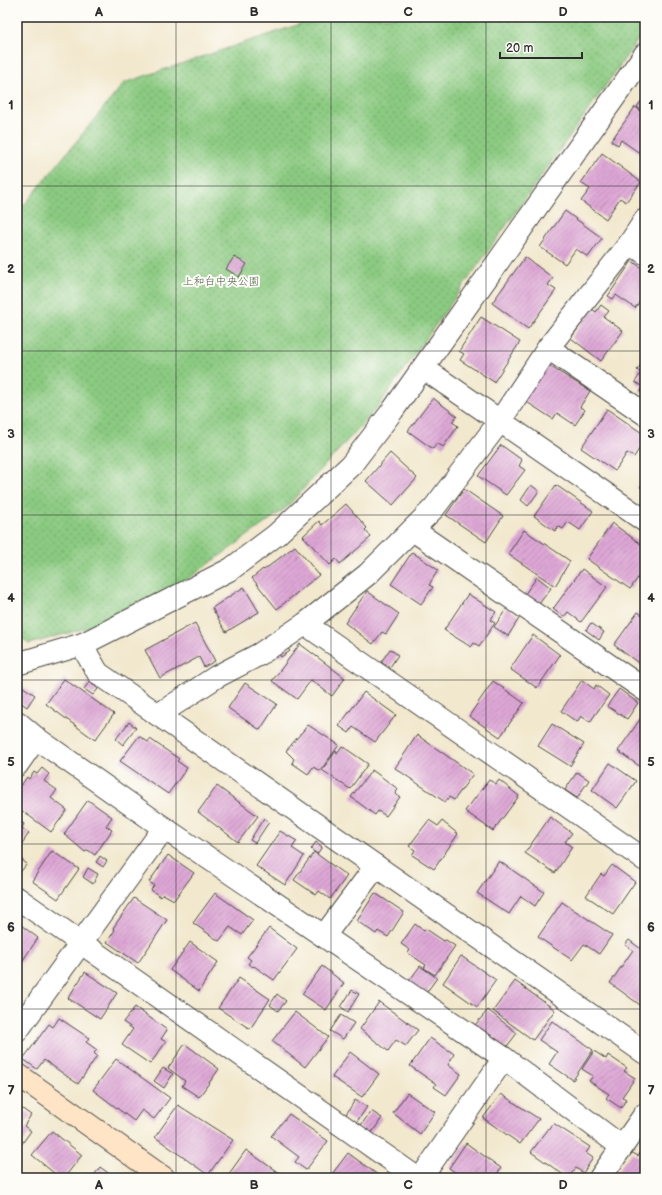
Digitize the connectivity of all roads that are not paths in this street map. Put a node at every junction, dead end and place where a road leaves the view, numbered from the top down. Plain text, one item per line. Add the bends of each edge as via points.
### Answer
1 (645, 54) edge
2 (638, 78) edge
3 (645, 220) edge
4 (638, 248) edge
5 (548, 348) junction
6 (423, 368) junction
7 (645, 414) edge
8 (500, 421) junction
9 (645, 521) edge
10 (413, 530) junction
11 (305, 624) junction
12 (83, 644) junction
13 (17, 664) edge
14 (645, 690) edge
15 (158, 715) junction
16 (17, 722) edge
17 (36, 738) junction
18 (17, 765) edge
19 (164, 828) junction
20 (645, 860) edge
21 (376, 866) junction
22 (17, 898) edge
23 (324, 936) junction
24 (81, 943) junction
25 (17, 1031) edge
26 (645, 1053) edge
27 (504, 1058) junction
28 (17, 1074) edge
29 (645, 1114) edge
30 (622, 1147) junction
31 (164, 1178) edge
32 (417, 1178) edge
33 (421, 1178) edge
34 (600, 1178) edge

1 - 2 street
2 - 6 street
3 - 4 street
4 - 5 street
5 - 7 street
5 - 8 street
6 - 8 street
6 - 12 street via 351,465 276,535 231,569
8 - 9 street
8 - 10 street via 434,508
10 - 11 street via 368,574
10 - 14 street
11 - 15 street
11 - 20 street
12 - 13 street
12 - 15 street via 98,673
15 - 21 street
16 - 17 street
17 - 18 street
17 - 19 street
19 - 23 street
19 - 24 street
21 - 23 street
21 - 26 street
22 - 24 street
23 - 27 street
24 - 25 street
24 - 32 street
27 - 30 street
27 - 33 street
28 - 31 street
29 - 30 street
30 - 34 street

